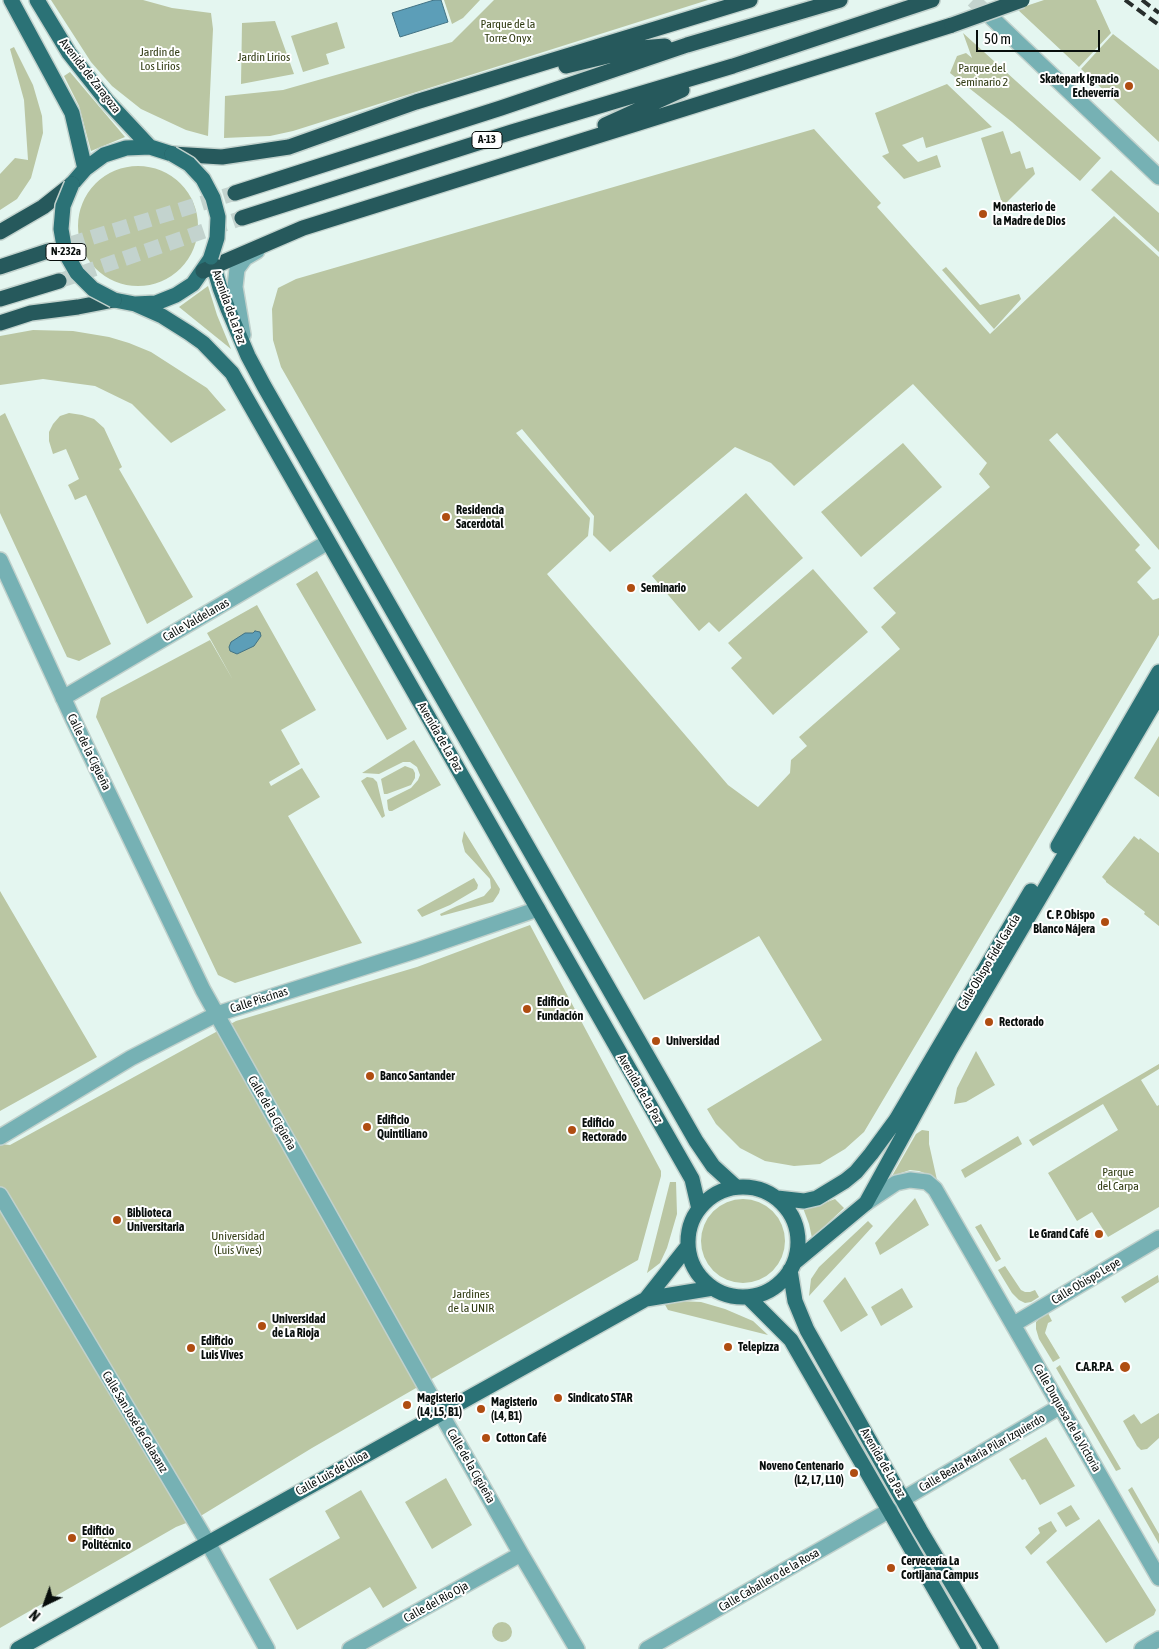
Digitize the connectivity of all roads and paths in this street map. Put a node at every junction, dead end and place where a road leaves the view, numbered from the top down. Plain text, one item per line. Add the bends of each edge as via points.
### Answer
1 (11, 0) edge
2 (37, 0) edge
3 (750, 0) edge
4 (840, 0) edge
5 (930, 0) edge
6 (1022, 0) edge
7 (992, 18) tunnel mouth
8 (687, 45) junction
9 (733, 66) junction
10 (416, 102) junction
11 (150, 148) junction
12 (547, 151) junction
13 (172, 154) junction
14 (85, 169) junction
15 (1159, 178) edge
16 (72, 184) junction
17 (235, 193) tunnel mouth
18 (242, 218) tunnel mouth
19 (0, 232) edge
20 (289, 233) junction
21 (48, 251) tunnel mouth
22 (209, 265) junction
23 (0, 267) edge
24 (59, 281) tunnel mouth
25 (0, 299) edge
26 (114, 300) junction
27 (135, 304) junction
28 (0, 323) edge
29 (248, 356) junction
30 (328, 542) junction
31 (0, 560) edge
32 (1159, 672) edge
33 (1159, 695) edge
34 (63, 698) junction
35 (538, 909) junction
36 (217, 1014) junction
37 (0, 1137) edge
38 (736, 1187) junction
39 (0, 1196) edge
40 (777, 1198) junction
41 (866, 1203) junction
42 (699, 1209) junction
43 (1159, 1238) edge
44 (688, 1246) junction
45 (793, 1266) junction
46 (713, 1288) junction
47 (748, 1297) junction
48 (646, 1299) junction
49 (1014, 1324) junction
50 (1061, 1406) junction
51 (440, 1412) junction
52 (903, 1499) junction
53 (890, 1510) junction
54 (208, 1543) junction
55 (521, 1554) junction
56 (1159, 1578) edge
57 (1159, 1639) edge
58 (34, 1645) edge
59 (18, 1649) edge
60 (267, 1649) edge
61 (350, 1649) edge
62 (577, 1649) edge
63 (647, 1649) edge
64 (969, 1649) edge
65 (991, 1649) edge
66 (1142, 1649) edge

1 - 14 main road, Avenida de Zaragoza via 72,113
2 - 11 main road, Avenida de Zaragoza via 106,101
3 - 10 highway
4 - 8 highway, A-13
5 - 9 highway, A-13
6 - 12 highway, bridge via 952,25
7 - 15 street
8 - 10 highway via 641,48
8 - 17 highway, A-13
9 - 12 highway
9 - 18 highway, A-13
10 - 13 highway via 289,147 222,157
11 - 13 main road, N-232a
11 - 14 main road, N-232a via 126,148 104,155
12 - 20 highway
13 - 22 main road, N-232a, bridge via 189,164 203,179 213,198 218,224
14 - 16 main road, N-232a
16 - 19 highway via 43,207
16 - 26 main road, N-232a, bridge via 63,206 61,229 66,252 88,284
20 - 22 highway
20 - 29 street, Avenida de La Paz via 244,258 237,269 235,287
21 - 23 highway
22 - 27 main road, N-232a via 193,284 176,295 156,302
22 - 29 main road, Avenida de La Paz
24 - 25 highway
26 - 27 main road, N-232a
26 - 28 highway via 32,313
27 - 30 main road, Avenida de La Paz via 189,333 232,373
29 - 38 main road, Avenida de La Paz via 696,1142 712,1166
30 - 34 street, Calle Valdelanas
30 - 35 main road, Avenida de La Paz
31 - 34 street, Calle de la Cigüeña
32 - 40 main road, Calle Obispo Fidel García via 900,1113 871,1154 846,1181 817,1198 804,1201
33 - 41 main road, Calle Obispo Fidel García via 970,1015
34 - 36 street, Calle de la Cigüeña
35 - 36 street, Calle Piscinas
35 - 42 main road, Avenida de La Paz via 692,1179
36 - 37 street, Calle Piscinas via 131,1058
36 - 51 street, Calle de la Cigüeña
38 - 40 main road via 753,1187
38 - 42 main road via 711,1196
39 - 54 street, Calle San José de Calasanz
40 - 45 main road via 794,1220 798,1234
41 - 45 main road
41 - 49 street, Calle Duquesa de la Victoria via 896,1183 910,1180 927,1182 935,1189
42 - 44 main road via 690,1226
43 - 49 street, Calle Obispo Lepe
44 - 46 main road via 696,1270
44 - 48 main road, Calle Luis de Ulloa
45 - 47 main road via 783,1281 772,1289
45 - 52 main road, Avenida de La Paz via 795,1301 807,1330
46 - 47 main road
46 - 48 main road, Calle Luis de Ulloa
47 - 53 main road, Avenida de La Paz via 791,1340
48 - 51 main road, Calle Luis de Ulloa
49 - 50 street, Calle Duquesa de la Victoria
50 - 52 street, Calle Beata María Pilar Izquierdo
50 - 56 street, Calle Duquesa de la Victoria
51 - 54 main road, Calle Luis de Ulloa
51 - 55 street, Calle de la Cigüeña
52 - 65 main road, Avenida de La Paz
53 - 63 street, Calle Caballero de la Rosa
53 - 64 main road, Avenida de La Paz
54 - 58 main road, Calle Luis de Ulloa
54 - 60 street, Calle San José de Calasanz
55 - 61 street, Calle del Río Oja
55 - 62 street, Calle de la Cigüeña
57 - 66 street
58 - 59 main road, Calle Luis de Ulloa

